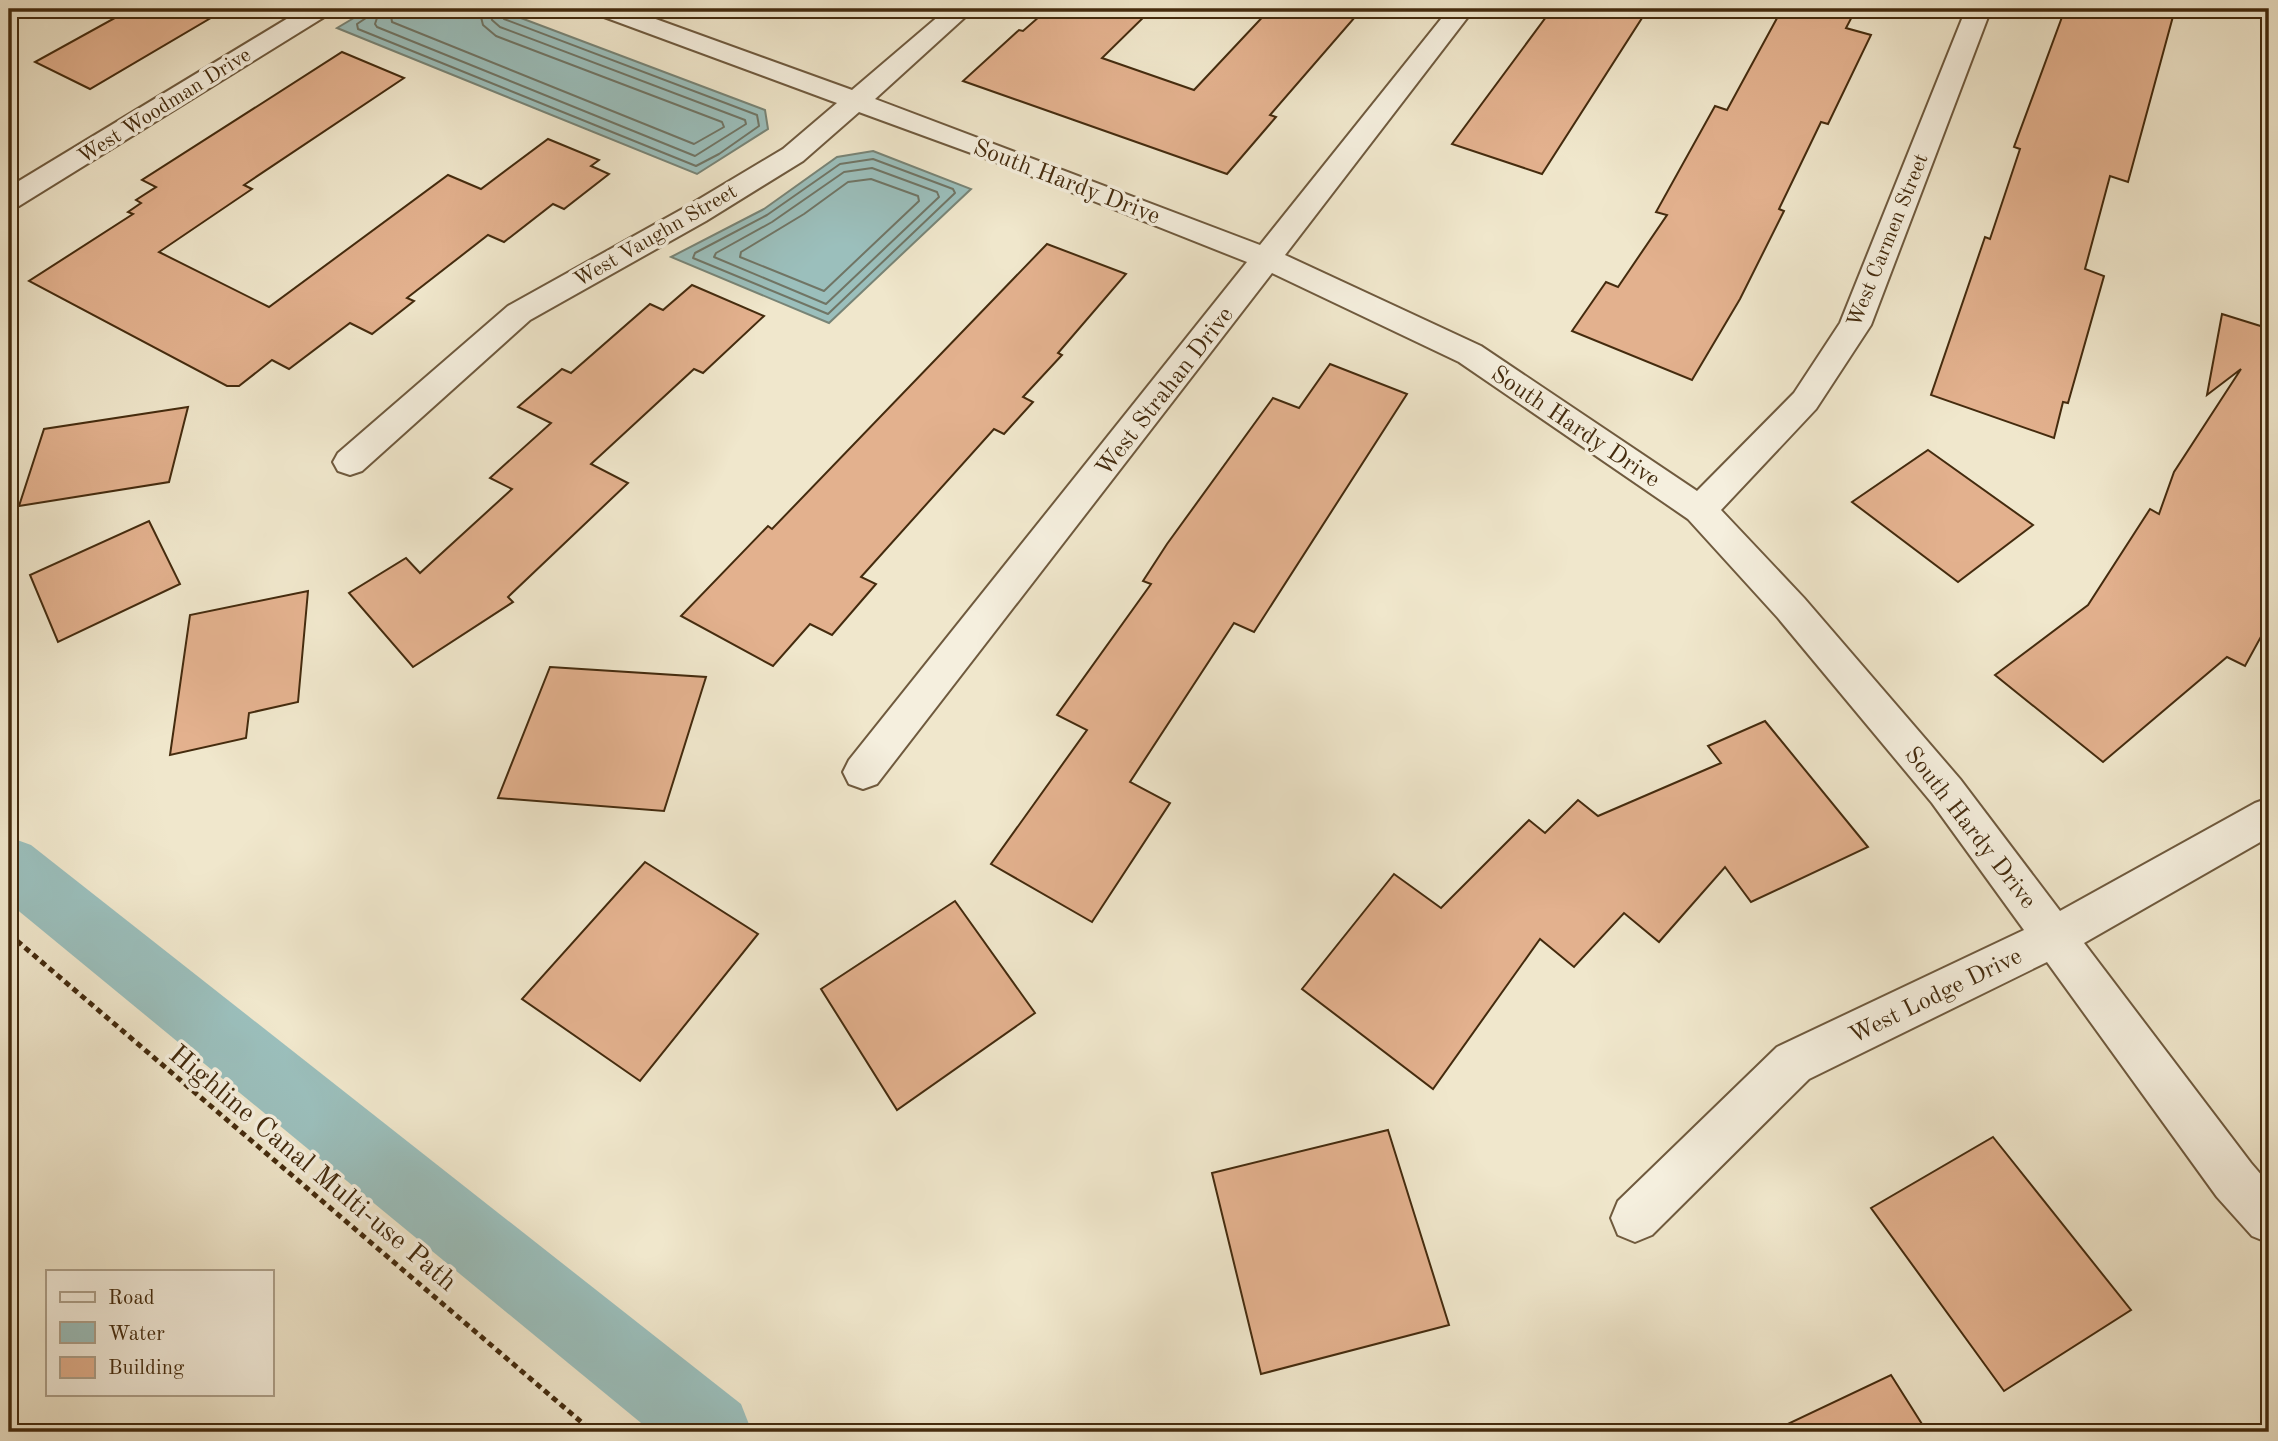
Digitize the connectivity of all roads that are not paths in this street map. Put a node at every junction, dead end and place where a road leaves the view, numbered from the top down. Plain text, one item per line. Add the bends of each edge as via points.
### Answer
1 (320, 9) edge
2 (605, 9) edge
3 (961, 9) edge
4 (1462, 9) edge
5 (1979, 9) edge
6 (856, 101) junction
7 (9, 200) edge
8 (1268, 259) junction
9 (350, 462) dead end
10 (1700, 510) junction
11 (863, 772) dead end
12 (2269, 816) edge
13 (2056, 936) junction
14 (1635, 1218) dead end
15 (2269, 1219) edge

1 - 7 street, West Woodman Drive
2 - 6 street, South Hardy Drive
3 - 6 street, West Vaughn Street
4 - 8 street, West Strahan Drive
5 - 10 street, West Carmen Street via 1855,325 1805,401
6 - 8 street, South Hardy Drive
6 - 9 street, West Vaughn Street via 793,155 519,313
8 - 10 street, South Hardy Drive via 1470,354
8 - 11 street, West Strahan Drive
10 - 13 street, South Hardy Drive via 1791,608 1946,791
12 - 13 street, West Lodge Drive
13 - 14 street, West Lodge Drive via 1793,1063
13 - 15 street, South Hardy Drive via 2234,1180

